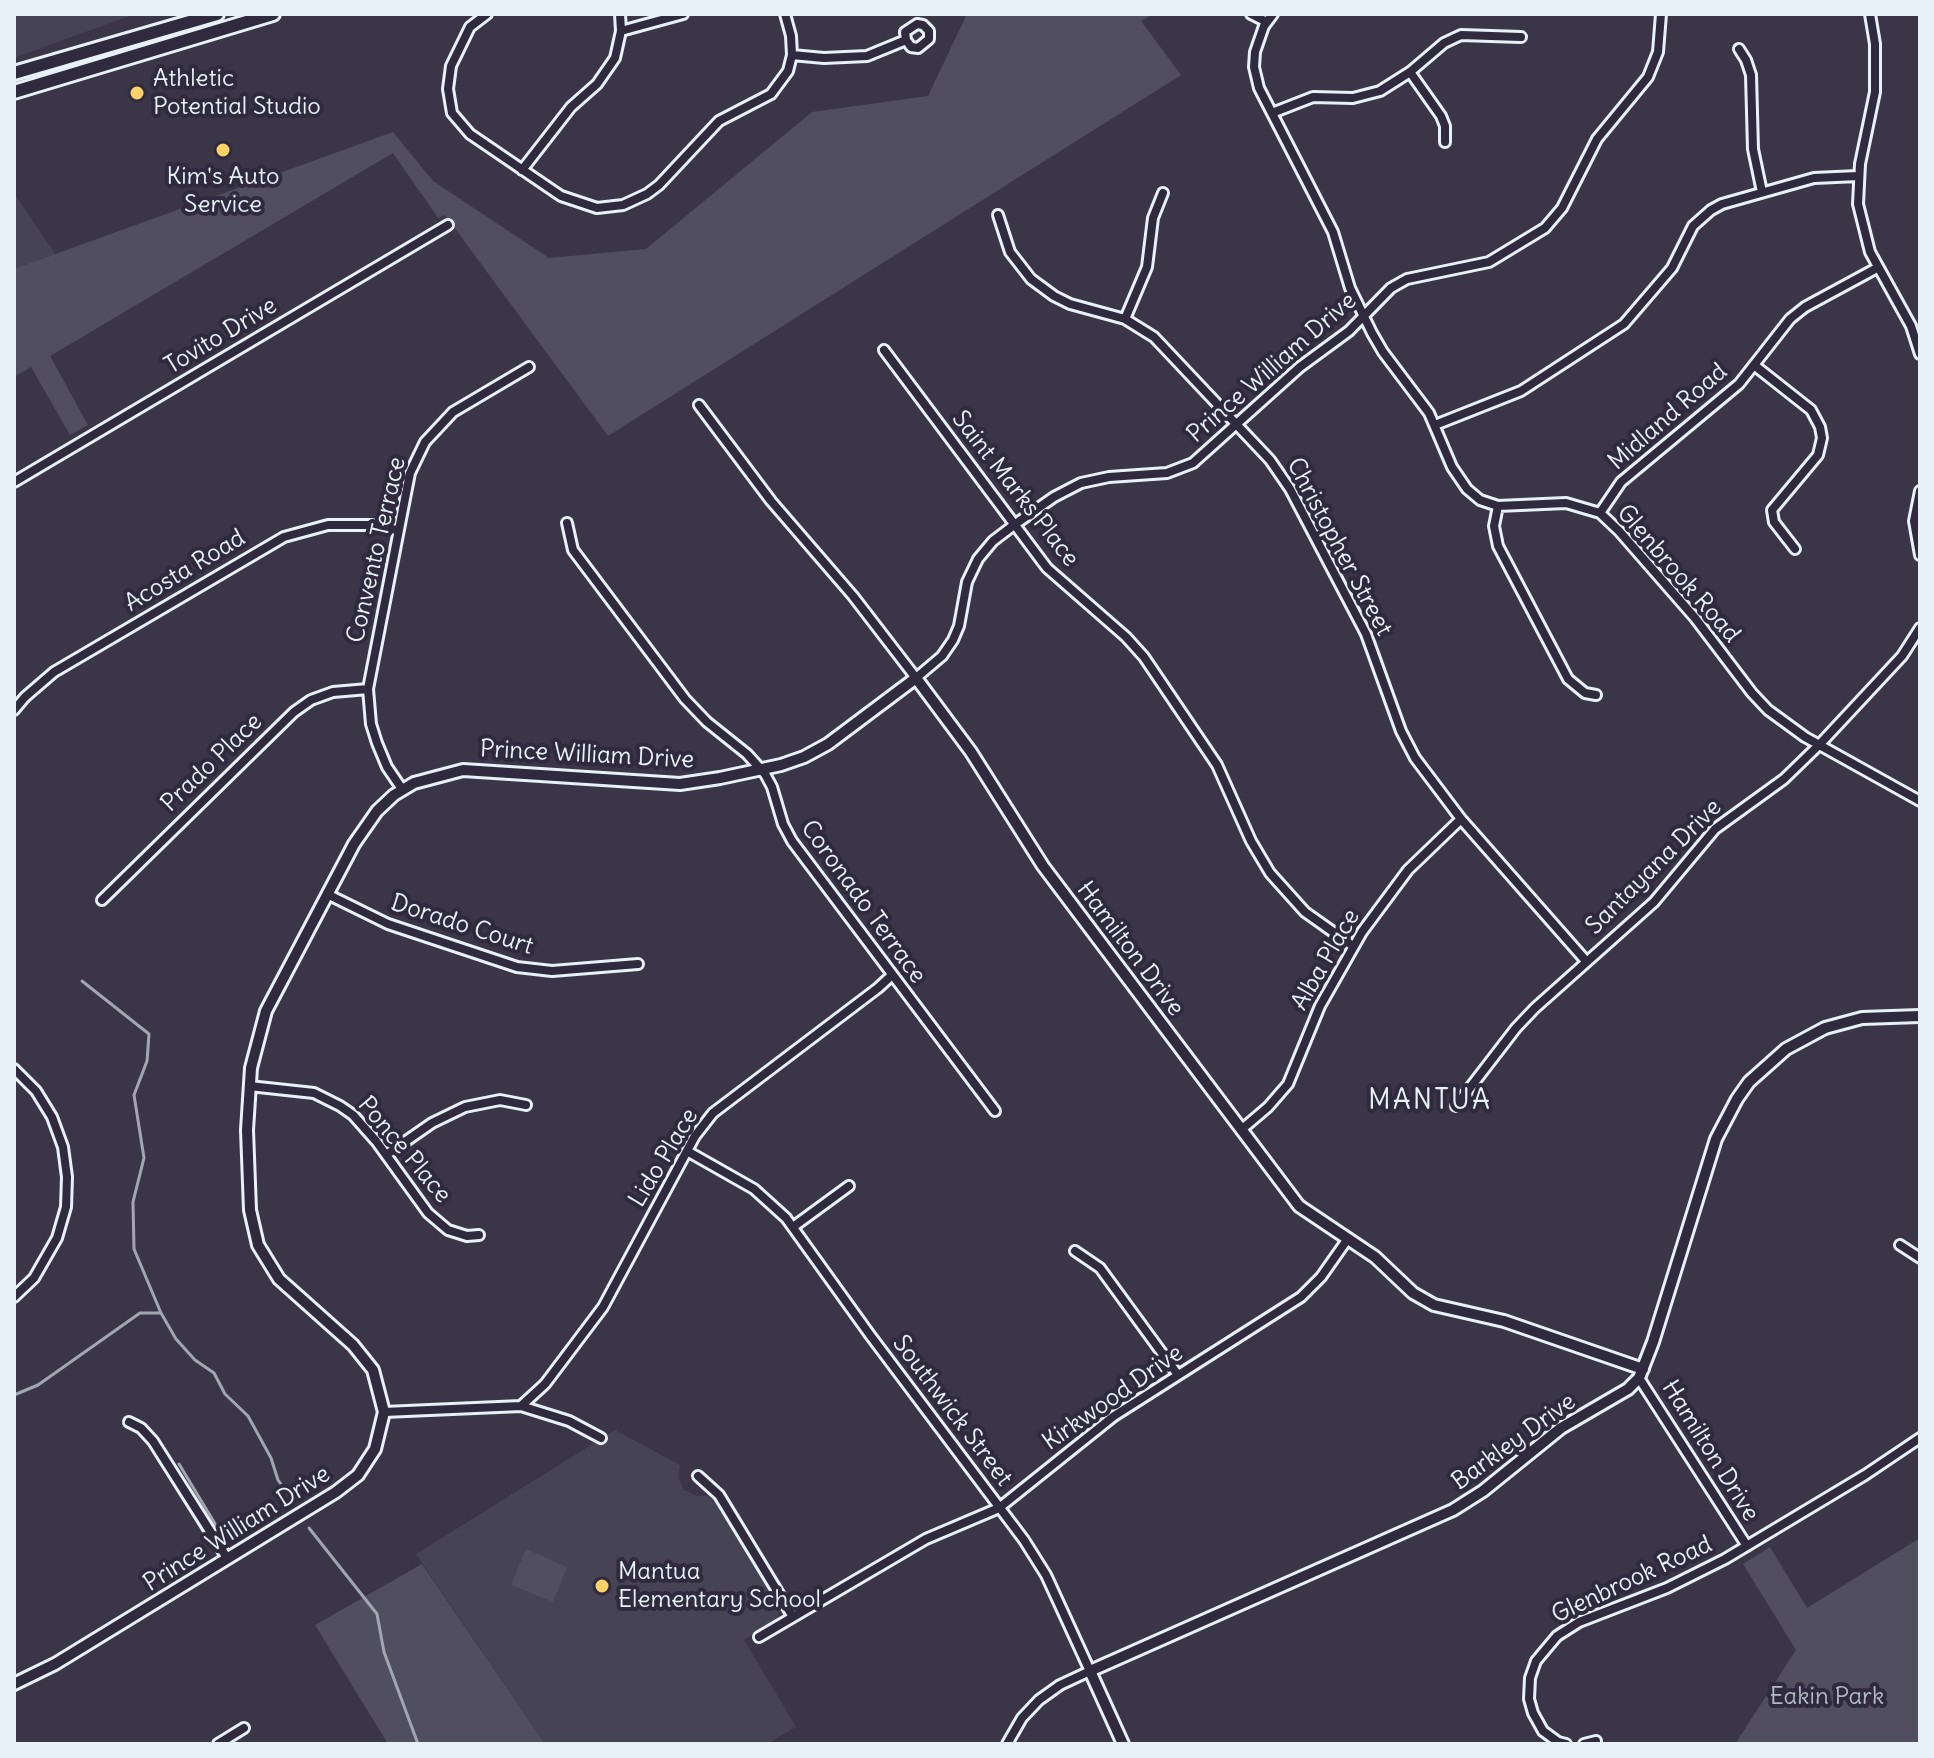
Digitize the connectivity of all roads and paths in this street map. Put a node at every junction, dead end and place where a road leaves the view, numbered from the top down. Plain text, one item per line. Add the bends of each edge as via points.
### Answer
1 (217, 14) edge
2 (273, 14) edge
3 (487, 14) edge
4 (620, 14) edge
5 (683, 14) edge
6 (785, 14) edge
7 (1251, 14) edge
8 (1273, 14) edge
9 (1661, 14) edge
10 (1870, 14) edge
11 (1267, 22) junction
12 (621, 31) junction
13 (1521, 37) dead end
14 (906, 40) dead end
15 (1739, 49) dead end
16 (792, 55) junction
17 (1410, 72) junction
18 (14, 73) edge
19 (14, 92) edge
20 (1272, 113) junction
21 (1445, 142) dead end
22 (522, 170) junction
23 (1858, 176) junction
24 (1762, 192) junction
25 (1163, 193) dead end
26 (998, 215) dead end
27 (448, 225) dead end
28 (1877, 268) junction
29 (1364, 316) junction
30 (1125, 319) junction
31 (884, 350) dead end
32 (1920, 354) edge
33 (1754, 365) junction
34 (529, 367) dead end
35 (699, 405) dead end
36 (1237, 425) junction
37 (1435, 425) junction
38 (14, 482) edge
39 (1920, 491) edge
40 (1498, 506) junction
41 (1600, 513) junction
42 (567, 523) dead end
43 (1014, 525) junction
44 (397, 530) junction
45 (1795, 549) dead end
46 (1920, 555) edge
47 (1920, 628) edge
48 (916, 678) junction
49 (368, 689) junction
50 (1596, 695) dead end
51 (14, 710) edge
52 (1820, 744) junction
53 (761, 770) junction
54 (402, 789) junction
55 (1920, 801) edge
56 (1461, 819) junction
57 (327, 894) junction
58 (102, 900) dead end
59 (1353, 946) junction
60 (1586, 961) junction
61 (638, 964) dead end
62 (891, 976) junction
63 (1920, 1016) edge
64 (14, 1069) edge
65 (249, 1086) junction
66 (526, 1105) dead end
67 (1456, 1106) dead end
68 (995, 1111) dead end
69 (1241, 1130) junction
70 (687, 1151) junction
71 (386, 1155) junction
72 (849, 1186) dead end
73 (793, 1227) junction
74 (479, 1235) dead end
75 (1347, 1240) junction
76 (1900, 1245) dead end
77 (1075, 1251) dead end
78 (1920, 1258) edge
79 (14, 1297) edge
80 (1641, 1373) junction
81 (1178, 1375) junction
82 (521, 1406) junction
83 (384, 1412) junction
84 (129, 1422) dead end
85 (601, 1438) dead end
86 (1920, 1438) edge
87 (698, 1476) dead end
88 (999, 1508) junction
89 (1747, 1546) junction
90 (227, 1558) junction
91 (793, 1617) junction
92 (759, 1637) dead end
93 (1090, 1671) junction
94 (14, 1684) edge
95 (244, 1728) dead end
96 (1596, 1741) dead end
97 (218, 1744) edge
98 (1007, 1744) edge
99 (1123, 1744) edge
100 (1566, 1744) edge
101 (1584, 1744) edge

1 - 18 main road
2 - 19 main road
3 - 22 street via 470,27 451,66 452,113 470,134
4 - 12 street
5 - 12 street
6 - 16 street
7 - 11 street
8 - 11 street
9 - 29 street, Prince William Drive via 1658,52 1648,77 1597,139 1551,222 1489,262 1400,282
10 - 23 street via 1875,92
11 - 20 street via 1254,67
12 - 22 street via 615,58 597,84 571,107
13 - 17 street via 1461,35
14 - 16 street via 846,59
15 - 24 street via 1751,75 1753,149
16 - 22 street via 788,71 771,94 719,121 659,185 623,205 597,208 561,196
17 - 20 street via 1380,91 1313,97
17 - 21 street via 1441,116
20 - 29 street via 1333,232
23 - 24 street via 1814,178
23 - 28 street via 1860,222
24 - 37 street via 1722,204 1700,218 1672,268 1616,330 1521,391
25 - 30 street via 1153,218 1147,267
26 - 30 street, Christopher Street via 1010,252 1038,285 1070,304
27 - 38 street, Tovito Drive
28 - 32 street via 1911,326
28 - 33 street, Midland Road via 1797,313
29 - 36 street, Prince William Drive
29 - 37 street
30 - 36 street, Christopher Street via 1161,343
31 - 43 street, Saint Marks Place
33 - 41 street, Midland Road via 1727,397 1621,482
33 - 45 street via 1811,410 1820,427 1818,455 1772,510 1774,522
34 - 44 street, Convento Terrace via 467,402 432,433 412,466
35 - 48 street, Hamilton Drive
36 - 43 street, Prince William Drive via 1181,469 1081,483
36 - 56 street, Christopher Street via 1282,476 1366,634 1405,741
37 - 40 street via 1467,489
39 - 46 street via 1914,521
40 - 41 street, Glenbrook Road via 1566,503
40 - 50 street via 1498,546 1568,679
41 - 52 street, Glenbrook Road via 1695,618 1758,701
42 - 53 street, Coronado Terrace via 573,550 685,699
43 - 48 street, Prince William Drive via 978,559 953,640
43 - 59 street, Saint Marks Place via 1047,568 1144,657 1217,765 1270,873 1305,912
44 - 49 street, Convento Terrace
44 - 51 street, Acosta Road via 338,524 284,537 54,672
47 - 52 street, Santayana Drive via 1902,656
48 - 53 street, Prince William Drive via 817,751
48 - 69 street, Hamilton Drive via 971,752 1043,866
49 - 54 street, Convento Terrace via 377,743
49 - 58 street, Prado Place via 333,692 294,712
52 - 55 street, Glenbrook Road
52 - 60 street, Santayana Drive via 1784,779 1715,829 1654,902
53 - 54 street, Prince William Drive via 680,784 463,770
53 - 62 street, Coronado Terrace via 792,841
54 - 57 street, Prince William Drive via 368,822
56 - 59 street, Alba Place via 1408,870
56 - 60 street, Christopher Street
57 - 61 street, Dorado Court via 388,924 517,967 552,971
57 - 65 street, Prince William Drive via 266,1011
59 - 69 street, Alba Place via 1320,1006 1288,1084
60 - 67 street, Santayana Drive via 1516,1028
62 - 68 street, Coronado Terrace
62 - 70 street, Lido Place via 728,1100
63 - 80 street via 1862,1018 1825,1028 1786,1049 1749,1082 1716,1139
64 - 79 street via 52,1117 67,1177 57,1238 34,1278
65 - 71 street, Ponce Place via 328,1099 353,1115
65 - 83 street, Prince William Drive via 250,1210 258,1245 279,1279 365,1357
66 - 71 street via 500,1100 465,1107
69 - 75 street, Hamilton Drive via 1299,1206
70 - 73 street, Southwick Street via 754,1189
70 - 82 street, Lido Place via 603,1307 545,1384
71 - 74 street, Ponce Place via 441,1225 458,1234
72 - 73 street
73 - 88 street, Southwick Street
75 - 80 street, Hamilton Drive via 1434,1305 1504,1321
75 - 81 street, Kirkwood Drive via 1301,1297
76 - 78 street
77 - 81 street via 1100,1268
80 - 89 street, Hamilton Drive
80 - 93 street, Barkley Drive via 1628,1389 1561,1428 1453,1510
81 - 88 street, Kirkwood Drive via 1093,1431
82 - 83 street
82 - 85 street
83 - 90 street, Prince William Drive via 375,1449 352,1481
84 - 90 street via 153,1441
86 - 89 street, Glenbrook Road
87 - 91 street via 719,1495
88 - 91 street, Kirkwood Drive via 926,1539
88 - 93 street, Southwick Street via 1046,1575
89 - 100 street, Glenbrook Road via 1667,1588 1579,1622 1550,1642 1531,1673 1529,1699 1543,1731
90 - 94 street, Prince William Drive
91 - 92 street, Kirkwood Drive
93 - 98 street, Barkley Drive via 1039,1700
93 - 99 street, Southwick Street
95 - 97 street
96 - 101 street

